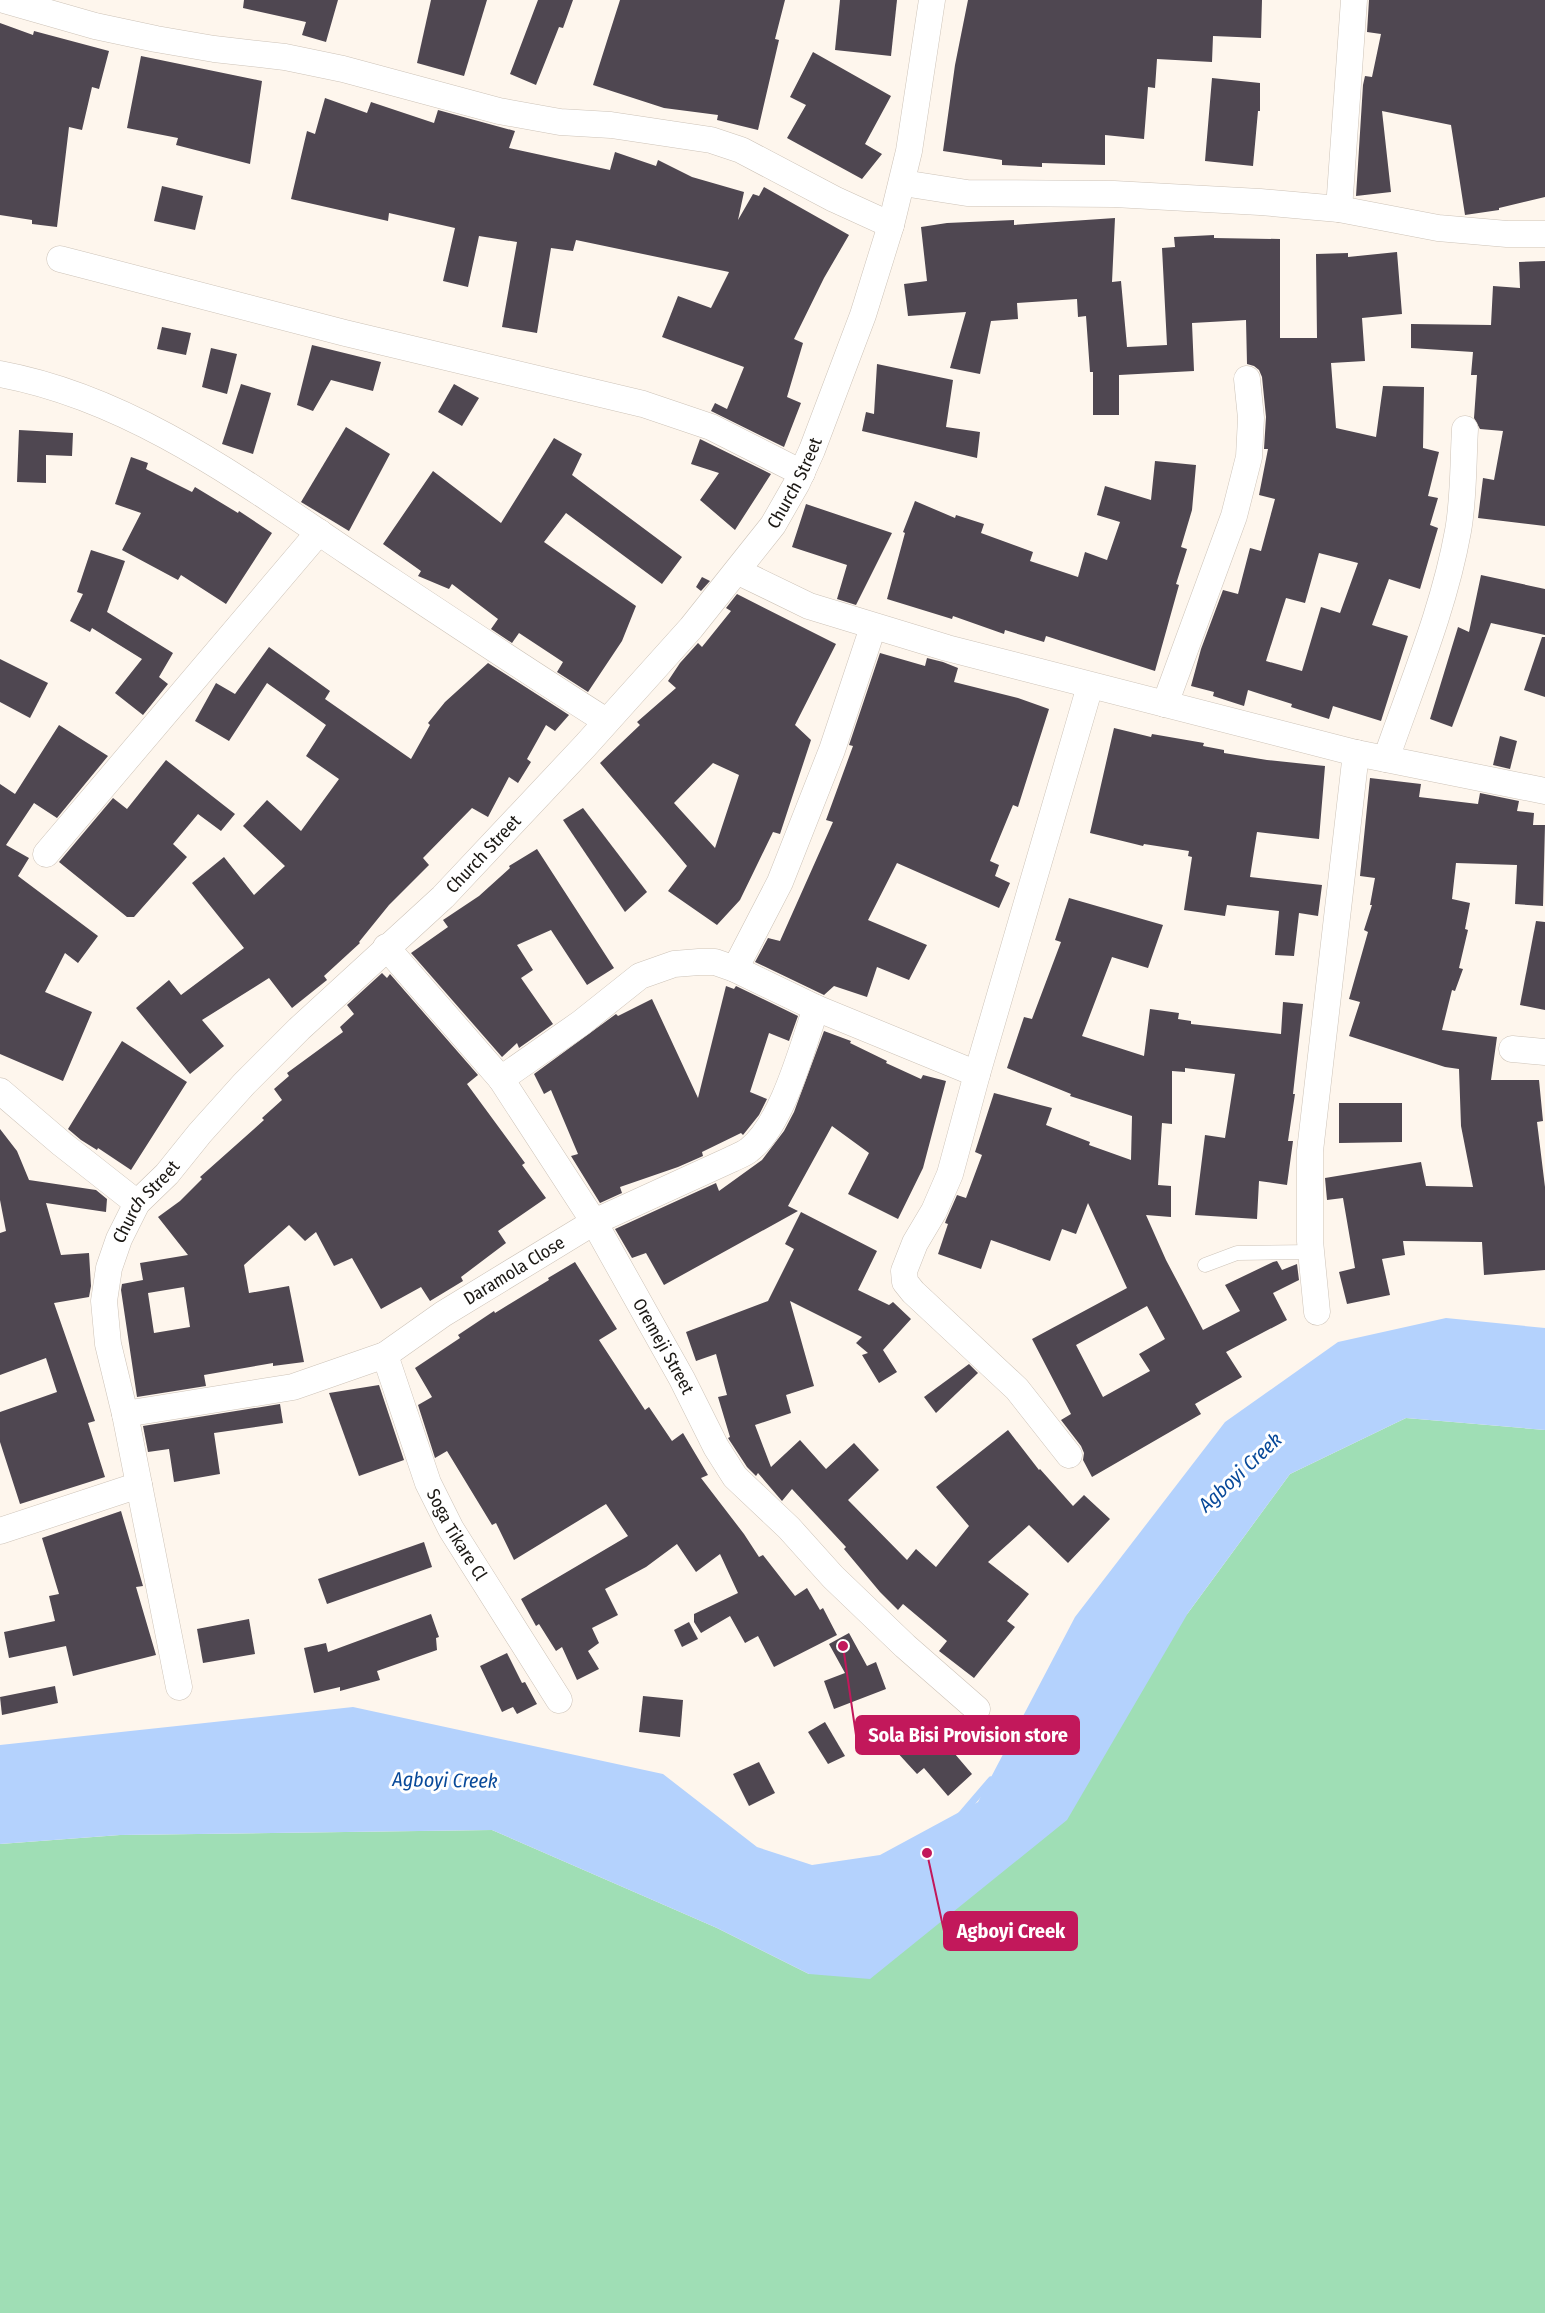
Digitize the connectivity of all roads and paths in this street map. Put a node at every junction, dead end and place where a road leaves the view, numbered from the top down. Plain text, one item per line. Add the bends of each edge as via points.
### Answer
1 (4, 0) edge
2 (932, 0) edge
3 (1354, 0) edge
4 (903, 183) junction
5 (1339, 209) junction
6 (891, 225) junction
7 (1545, 234) edge
8 (60, 259) dead end
9 (0, 374) edge
10 (1247, 380) dead end
11 (1465, 429) dead end
12 (802, 473) junction
13 (319, 532) junction
14 (736, 571) junction
15 (873, 627) junction
16 (1090, 686) junction
17 (1165, 704) junction
18 (606, 722) junction
19 (1356, 753) junction
20 (1386, 759) junction
21 (1545, 791) edge
22 (46, 854) dead end
23 (386, 947) junction
24 (735, 969) junction
25 (816, 1008) junction
26 (1512, 1049) dead end
27 (1545, 1052) edge
28 (976, 1074) junction
29 (501, 1079) junction
30 (0, 1091) edge
31 (137, 1203) junction
32 (594, 1222) junction
33 (1311, 1252) junction
34 (1205, 1265) dead end
35 (1317, 1312) dead end
36 (385, 1355) junction
37 (125, 1414) junction
38 (1069, 1455) dead end
39 (139, 1485) junction
40 (0, 1531) edge
41 (180, 1687) dead end
42 (558, 1700) dead end
43 (977, 1709) dead end

1 - 6 street via 156,39 343,69 499,111 711,140 741,150
2 - 4 street, Church Street
3 - 5 street
4 - 5 street via 967,193 1114,194
4 - 6 street, Church Street
5 - 7 street via 1438,228
6 - 12 street, Church Street via 862,315
8 - 12 street via 345,333 643,404 711,427
9 - 13 street via 73,394 144,423 250,485
10 - 17 street via 1249,456 1234,516
11 - 20 street via 1459,528 1450,571
12 - 14 street, Church Street via 773,525
13 - 18 street via 490,649
13 - 22 street
14 - 15 street via 809,606
14 - 18 street, Church Street via 691,628
15 - 16 street
15 - 24 street via 832,750 780,882
16 - 17 street
16 - 28 street
17 - 19 street
18 - 23 street, Church Street via 443,897
19 - 20 street
19 - 33 street via 1311,1140
20 - 21 street
23 - 29 street, Oremeji Street
23 - 31 street, Church Street via 244,1084
24 - 25 street
24 - 29 street via 715,962 674,964 640,976
25 - 28 street
25 - 32 street, Daramola Close via 780,1106 750,1150
26 - 27 street
28 - 38 street via 950,1173 908,1258 905,1282 1017,1389
29 - 32 street, Oremeji Street
30 - 31 street
31 - 37 street, Church Street via 109,1268 104,1300 108,1344
32 - 36 street, Daramola Close via 443,1314
32 - 43 street, Oremeji Street via 735,1477 833,1577
33 - 34 lane via 1237,1253
33 - 35 street
36 - 37 street, Daramola Close via 293,1386
36 - 42 street, Soga Tikare Cl via 428,1483 451,1529
37 - 39 street, Church Street
39 - 40 street
39 - 41 street, Church Street

